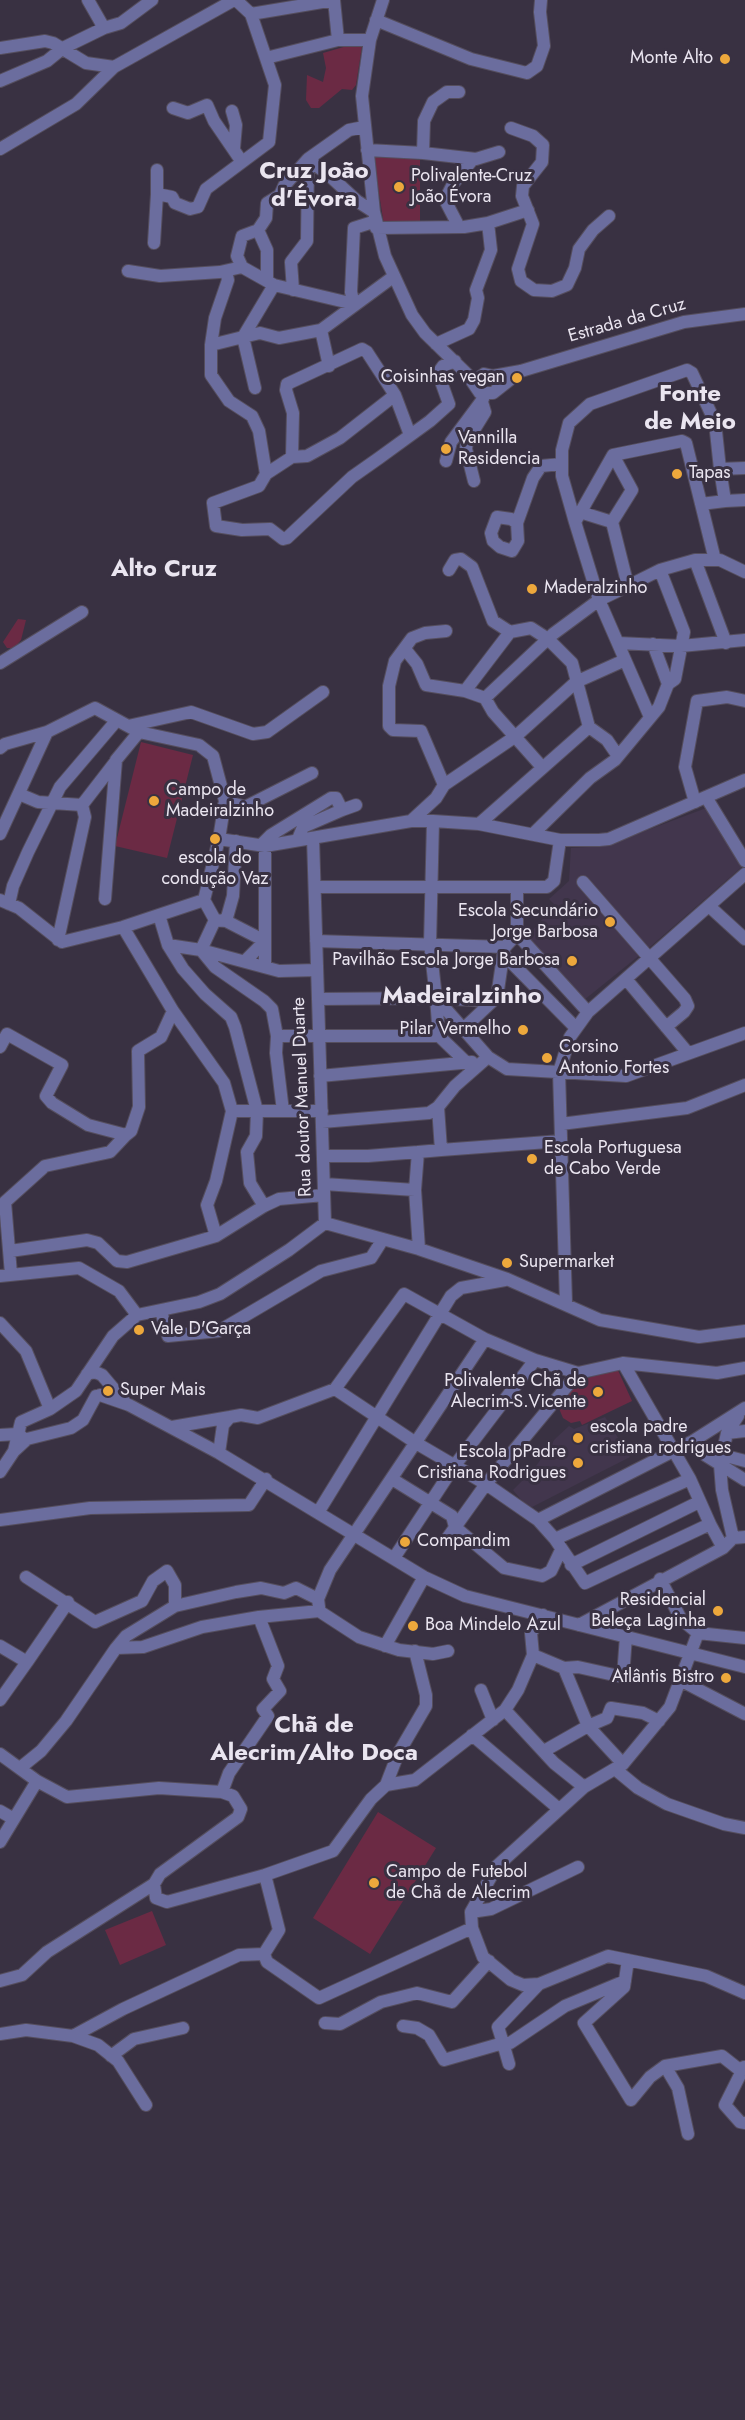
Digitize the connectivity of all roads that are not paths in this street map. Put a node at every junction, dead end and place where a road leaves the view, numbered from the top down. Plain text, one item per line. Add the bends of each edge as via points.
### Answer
1 (88, 0) edge
2 (235, 0) edge
3 (334, 0) edge
4 (383, 0) edge
5 (541, 0) edge
6 (148, 1) edge
7 (251, 14) junction
8 (376, 20) junction
9 (104, 28) junction
10 (338, 40) junction
11 (370, 40) junction
12 (0, 48) edge
13 (63, 48) junction
14 (266, 58) junction
15 (114, 67) junction
16 (0, 81) edge
17 (459, 92) dead end
18 (173, 108) dead end
19 (232, 111) dead end
20 (364, 127) junction
21 (511, 128) dead end
22 (234, 148) junction
23 (0, 149) edge
24 (367, 150) junction
25 (499, 152) dead end
26 (423, 153) junction
27 (308, 159) junction
28 (473, 159) junction
29 (242, 162) junction
30 (157, 170) dead end
31 (157, 194) junction
32 (528, 210) junction
33 (609, 216) dead end
34 (375, 220) junction
35 (488, 223) junction
36 (459, 227) junction
37 (258, 230) junction
38 (154, 243) dead end
39 (242, 267) junction
40 (128, 271) dead end
41 (226, 271) junction
42 (393, 277) junction
43 (270, 283) junction
44 (293, 290) junction
45 (354, 304) junction
46 (745, 314) edge
47 (321, 330) junction
48 (243, 338) junction
49 (436, 344) junction
50 (210, 345) junction
51 (453, 359) junction
52 (329, 366) junction
53 (485, 387) junction
54 (255, 388) dead end
55 (395, 395) junction
56 (410, 435) junction
57 (613, 455) junction
58 (292, 458) junction
59 (446, 461) dead end
60 (561, 464) junction
61 (745, 468) edge
62 (720, 469) junction
63 (266, 474) junction
64 (474, 481) dead end
65 (745, 500) edge
66 (724, 501) junction
67 (700, 504) junction
68 (577, 517) junction
69 (612, 522) junction
70 (517, 524) dead end
71 (695, 560) junction
72 (715, 560) junction
73 (449, 570) dead end
74 (660, 570) junction
75 (745, 572) edge
76 (628, 586) junction
77 (599, 600) junction
78 (81, 612) dead end
79 (446, 632) dead end
80 (510, 632) junction
81 (548, 639) junction
82 (745, 640) edge
83 (618, 643) junction
84 (726, 643) junction
85 (652, 644) junction
86 (681, 646) junction
87 (405, 649) junction
88 (626, 660) junction
89 (0, 663) edge
90 (576, 682) junction
91 (668, 684) junction
92 (465, 691) junction
93 (323, 692) dead end
94 (485, 698) junction
95 (745, 701) edge
96 (651, 717) junction
97 (128, 726) junction
98 (589, 727) junction
99 (47, 732) junction
100 (516, 736) junction
101 (0, 748) edge
102 (618, 756) junction
103 (116, 760) junction
104 (542, 767) junction
105 (312, 773) dead end
106 (745, 780) edge
107 (444, 785) junction
108 (19, 794) junction
109 (701, 800) junction
110 (51, 804) junction
111 (82, 805) junction
112 (356, 805) dead end
113 (224, 806) junction
114 (342, 810) junction
115 (411, 821) junction
116 (433, 821) junction
117 (479, 824) junction
118 (0, 834) edge
119 (533, 834) junction
120 (313, 838) junction
121 (219, 839) junction
122 (298, 839) junction
123 (560, 840) junction
124 (236, 841) junction
125 (263, 845) junction
126 (745, 861) edge
127 (745, 874) edge
128 (583, 882) dead end
129 (431, 886) junction
130 (315, 887) junction
131 (517, 888) junction
132 (105, 899) dead end
133 (204, 900) junction
134 (4, 902) edge
135 (710, 907) junction
136 (159, 915) junction
137 (221, 920) junction
138 (123, 927) junction
139 (517, 934) junction
140 (745, 939) edge
141 (58, 940) junction
142 (265, 941) junction
143 (316, 941) junction
144 (430, 944) junction
145 (168, 945) junction
146 (201, 950) junction
147 (504, 951) junction
148 (650, 958) junction
149 (245, 961) junction
150 (265, 967) junction
151 (317, 970) junction
152 (626, 979) junction
153 (436, 998) junction
154 (318, 999) junction
155 (490, 1001) junction
156 (173, 1011) junction
157 (588, 1012) junction
158 (575, 1028) junction
159 (666, 1028) junction
160 (463, 1029) junction
161 (745, 1033) edge
162 (277, 1036) junction
163 (319, 1036) junction
164 (439, 1036) junction
165 (0, 1047) edge
166 (688, 1053) junction
167 (486, 1060) junction
168 (466, 1062) junction
169 (559, 1072) junction
170 (320, 1076) junction
171 (745, 1085) edge
172 (438, 1107) junction
173 (232, 1111) junction
174 (257, 1111) junction
175 (283, 1111) junction
176 (322, 1117) junction
177 (561, 1124) junction
178 (126, 1135) junction
179 (561, 1141) junction
180 (441, 1150) junction
181 (418, 1152) junction
182 (323, 1156) junction
183 (324, 1189) junction
184 (415, 1190) junction
185 (264, 1206) junction
186 (325, 1223) junction
187 (216, 1236) junction
188 (383, 1239) junction
189 (419, 1249) junction
190 (10, 1251) junction
191 (6, 1275) edge
192 (507, 1279) junction
193 (566, 1303) junction
194 (161, 1311) junction
195 (137, 1315) junction
196 (440, 1316) junction
197 (0, 1323) edge
198 (745, 1331) edge
199 (485, 1340) junction
200 (106, 1348) junction
201 (535, 1360) junction
202 (623, 1363) junction
203 (745, 1368) edge
204 (578, 1373) junction
205 (85, 1380) junction
206 (105, 1380) junction
207 (335, 1389) junction
208 (98, 1395) junction
209 (129, 1405) junction
210 (745, 1408) edge
211 (50, 1409) junction
212 (375, 1415) junction
213 (230, 1417) junction
214 (172, 1427) junction
215 (745, 1431) edge
216 (727, 1433) junction
217 (0, 1435) edge
218 (22, 1437) junction
219 (693, 1441) junction
220 (416, 1443) junction
221 (674, 1451) junction
222 (219, 1453) junction
223 (721, 1460) junction
224 (745, 1461) edge
225 (455, 1465) junction
226 (0, 1472) edge
227 (266, 1479) junction
228 (392, 1479) junction
229 (690, 1479) junction
230 (745, 1480) edge
231 (486, 1484) junction
232 (432, 1501) junction
233 (699, 1502) junction
234 (318, 1510) junction
235 (0, 1520) edge
236 (538, 1520) junction
237 (710, 1524) junction
238 (455, 1527) junction
239 (356, 1534) junction
240 (739, 1537) edge
241 (555, 1539) junction
242 (446, 1540) dead end
243 (723, 1548) junction
244 (561, 1550) junction
245 (394, 1558) junction
246 (571, 1565) junction
247 (27, 1576) dead end
248 (424, 1577) junction
249 (660, 1579) junction
250 (68, 1602) junction
251 (319, 1605) junction
252 (175, 1606) junction
253 (543, 1615) junction
254 (258, 1617) junction
255 (579, 1625) junction
256 (698, 1634) junction
257 (626, 1636) junction
258 (745, 1638) edge
259 (0, 1646) edge
260 (385, 1646) junction
261 (116, 1648) junction
262 (447, 1651) dead end
263 (415, 1652) junction
264 (690, 1652) junction
265 (533, 1655) junction
266 (27, 1662) junction
267 (745, 1666) edge
268 (564, 1668) junction
269 (680, 1680) junction
270 (481, 1690) dead end
271 (0, 1700) edge
272 (505, 1710) junction
273 (745, 1713) edge
274 (493, 1720) junction
275 (659, 1721) junction
276 (588, 1726) junction
277 (472, 1735) junction
278 (544, 1751) junction
279 (0, 1754) edge
280 (619, 1766) junction
281 (20, 1768) junction
282 (38, 1781) junction
283 (386, 1785) junction
284 (584, 1787) junction
285 (222, 1792) junction
286 (559, 1809) junction
287 (0, 1811) edge
288 (14, 1819) junction
289 (745, 1828) edge
290 (0, 1842) edge
291 (578, 1867) dead end
292 (265, 1875) junction
293 (154, 1884) junction
294 (471, 1912) junction
295 (472, 1928) junction
296 (264, 1954) junction
297 (628, 1960) junction
298 (489, 1961) junction
299 (0, 1981) edge
300 (625, 1981) junction
301 (539, 1984) junction
302 (745, 1993) edge
303 (325, 2023) dead end
304 (403, 2026) dead end
305 (183, 2028) dead end
306 (0, 2034) edge
307 (73, 2036) junction
308 (503, 2043) junction
309 (111, 2056) junction
310 (509, 2064) dead end
311 (665, 2066) junction
312 (743, 2068) edge
313 (146, 2105) dead end
314 (745, 2123) edge
315 (688, 2134) dead end

1 - 9 street
2 - 7 street
2 - 15 street
3 - 7 street
3 - 10 street
4 - 8 street
5 - 8 street via 544,45 537,66 527,73 471,59
6 - 9 street via 120,23
7 - 14 street
8 - 11 street
9 - 13 street
10 - 11 street
10 - 14 street
11 - 20 street via 362,96
12 - 13 street via 45,41
13 - 15 street via 86,63
13 - 16 street via 48,62
14 - 29 street via 275,85 269,142
15 - 23 street via 76,104
17 - 26 street via 447,92 433,102 424,121
18 - 22 street via 188,113 207,105 213,121
19 - 22 street via 236,125
20 - 24 street
20 - 27 street via 349,130
21 - 32 street via 533,136 543,145 542,162 523,186 522,196
22 - 29 street
24 - 26 street
24 - 34 street
25 - 28 street
26 - 28 street
27 - 34 street
27 - 37 street via 280,195 267,202 266,218
27 - 44 street via 307,241 291,262
28 - 36 street via 445,200
29 - 31 street via 206,189 198,207 190,209 175,203 172,197
30 - 31 street
31 - 38 street
32 - 33 street via 533,224 518,269 521,281 534,290 552,291 567,285 579,249
32 - 35 street
34 - 36 street
34 - 42 street
34 - 45 street via 354,228
35 - 36 street
35 - 49 street via 491,250 476,290 474,320 469,329
37 - 39 street via 242,236 237,256
37 - 43 street via 267,250
39 - 41 street
39 - 43 street
40 - 41 street via 160,276
41 - 50 street via 228,280
42 - 45 street
42 - 49 street via 412,315
43 - 44 street
43 - 48 street
44 - 45 street
45 - 47 street
46 - 53 street, Estrada da Cruz via 684,322 521,371
47 - 48 street via 279,338 260,333
47 - 52 street
48 - 50 street
48 - 54 street
49 - 51 street
50 - 63 street via 210,375 229,401 252,416 259,431
51 - 53 street
51 - 56 street via 438,373 449,404
52 - 55 street via 362,349 368,352
52 - 58 street via 287,384 293,413
53 - 59 street, Estrada da Cruz via 451,442
53 - 64 street via 485,412 466,449
55 - 56 street
55 - 58 street via 340,438 307,456
56 - 63 street via 352,477 287,538 270,529 216,526 213,503 259,486
57 - 67 street via 686,443
57 - 68 street
57 - 69 street via 632,490
58 - 63 street
60 - 62 street via 568,423 590,404 687,370 696,376 715,422
60 - 68 street
60 - 70 street via 541,466
61 - 62 street
62 - 66 street
65 - 66 street
66 - 67 street
67 - 72 street
68 - 69 street
68 - 77 street
69 - 76 street
71 - 72 street
71 - 74 street
71 - 84 street
72 - 75 street
73 - 80 street via 455,560 461,559 472,567 493,621
74 - 76 street
74 - 86 street via 684,632
76 - 77 street
77 - 81 street
77 - 83 street
78 - 89 street
79 - 87 street via 412,638
80 - 81 street via 531,628
80 - 92 street
81 - 90 street via 572,663
81 - 94 street
82 - 84 street
83 - 85 street
83 - 88 street
84 - 86 street
85 - 86 street
85 - 91 street
86 - 91 street via 675,679
87 - 92 street via 426,684
87 - 107 street via 395,662 389,686 389,726 393,730 417,729 424,734
88 - 90 street
88 - 96 street
90 - 98 street
90 - 100 street
91 - 96 street
92 - 94 street
93 - 97 street via 267,732 253,734 191,712
94 - 100 street
95 - 109 street via 697,701 685,767
96 - 102 street
97 - 99 street via 95,708
97 - 103 street
97 - 110 street via 60,787
97 - 113 street via 207,750 213,756
98 - 102 street via 607,740
98 - 104 street
99 - 101 street
99 - 108 street
100 - 104 street
100 - 107 street
102 - 119 street
103 - 111 street
103 - 132 street
104 - 117 street
105 - 113 street via 245,807
106 - 109 street
107 - 115 street
108 - 110 street
108 - 118 street
109 - 123 street via 609,839
109 - 126 street
110 - 111 street
110 - 134 street
111 - 141 street via 85,817
112 - 114 street
113 - 121 street
114 - 122 street via 303,827
114 - 125 street via 336,798 332,798 271,835
115 - 116 street
115 - 120 street
116 - 117 street
116 - 129 street
117 - 119 street
119 - 123 street
120 - 122 street
120 - 130 street, Rua doutor Manuel Duarte
121 - 124 street
121 - 133 street
122 - 125 street
123 - 131 street via 551,886
124 - 125 street
124 - 137 street via 233,896
125 - 142 street
127 - 135 street
128 - 148 street
129 - 130 street
129 - 131 street
129 - 144 street
130 - 143 street, Rua doutor Manuel Duarte
131 - 139 street
133 - 136 street
133 - 137 street
134 - 141 street via 20,908
135 - 140 street
135 - 148 street
136 - 138 street
136 - 145 street
137 - 142 street
137 - 146 street
138 - 141 street
138 - 156 street
139 - 147 street
139 - 157 street
142 - 149 street
142 - 150 street
143 - 144 street
143 - 151 street, Rua doutor Manuel Duarte
144 - 147 street
144 - 153 street
145 - 146 street
145 - 174 street via 183,969 231,1017
146 - 149 street
146 - 162 street via 215,967 272,1009
147 - 155 street via 499,990
147 - 158 street
148 - 152 street
148 - 159 street via 688,1006
149 - 150 street
150 - 151 street via 279,971
151 - 154 street, Rua doutor Manuel Duarte
152 - 157 street
152 - 159 street
153 - 154 street
153 - 155 street
153 - 160 street
153 - 164 street
154 - 163 street, Rua doutor Manuel Duarte
155 - 160 street
156 - 173 street via 224,1083
156 - 178 street via 161,1037 138,1051 139,1107
157 - 158 street
158 - 169 street
159 - 166 street
160 - 167 street
161 - 166 street
162 - 163 street
162 - 175 street
163 - 164 street
163 - 170 street, Rua doutor Manuel Duarte
164 - 168 street
165 - 178 street via 7,1034 62,1065 46,1096 52,1103 88,1125
166 - 169 street via 626,1076
167 - 168 street
167 - 169 street via 507,1069
167 - 172 street via 454,1086
168 - 170 street
169 - 177 street
170 - 176 street, Rua doutor Manuel Duarte
171 - 177 street via 687,1108
172 - 176 street via 429,1113
172 - 180 street
173 - 174 street
173 - 187 street via 207,1205
174 - 175 street
174 - 185 street via 256,1136 247,1152 250,1183
175 - 176 street
176 - 182 street, Rua doutor Manuel Duarte
177 - 179 street
178 - 190 street via 110,1152 45,1166 5,1202
179 - 180 street
179 - 193 street
180 - 181 street
181 - 182 street
181 - 184 street
182 - 183 street, Rua doutor Manuel Duarte
183 - 184 street
183 - 185 street
183 - 186 street, Rua doutor Manuel Duarte
184 - 189 street
185 - 187 street
186 - 188 street
186 - 194 street via 220,1294
187 - 190 street via 127,1262 117,1261 98,1243 87,1240
188 - 189 street
188 - 194 street via 371,1258 321,1271 219,1331 168,1336
189 - 192 street
190 - 191 street
191 - 195 street via 79,1268 119,1291
192 - 193 street
192 - 196 street via 455,1290
193 - 198 street via 600,1320 699,1337
194 - 195 street
195 - 200 street via 113,1336
196 - 199 street
196 - 207 street via 404,1294
196 - 212 street
197 - 211 street via 26,1351
199 - 201 street
199 - 220 street
200 - 205 street
200 - 206 street
201 - 204 street
201 - 225 street
202 - 203 street via 717,1374
202 - 204 street
202 - 221 street
204 - 231 street
205 - 206 street via 95,1372
205 - 208 street via 89,1395
205 - 211 street
206 - 208 street via 105,1389
206 - 209 street
207 - 212 street
207 - 213 street via 258,1418
208 - 209 street
208 - 218 street via 83,1420 71,1428
209 - 214 street
210 - 216 street
210 - 219 street
211 - 218 street via 21,1422
212 - 220 street
212 - 234 street
213 - 214 street
213 - 222 street via 223,1425
214 - 222 street
215 - 216 street
216 - 223 street
217 - 218 street
218 - 226 street
219 - 221 street
219 - 223 street via 705,1455
220 - 225 street
220 - 228 street
221 - 229 street
221 - 236 street
222 - 227 street
223 - 224 street
223 - 230 street
223 - 240 street via 722,1490
225 - 231 street
225 - 232 street
227 - 234 street
227 - 235 street via 249,1505 90,1508
228 - 232 street via 420,1498
228 - 239 street
229 - 233 street
229 - 241 street
231 - 236 street
231 - 238 street
232 - 238 street via 452,1516
232 - 245 street
233 - 237 street
233 - 246 street
234 - 239 street
236 - 241 street
237 - 243 street
237 - 246 street via 585,1583
238 - 242 street
238 - 244 street via 504,1568 542,1576 551,1571
239 - 245 street
239 - 251 street via 330,1570
240 - 243 street
241 - 244 street
243 - 249 street
244 - 246 street
245 - 248 street
247 - 250 street
248 - 253 street via 465,1596
248 - 260 street
249 - 255 street
249 - 256 street via 681,1619
250 - 252 street via 95,1622 103,1620 142,1601 153,1581 167,1571 175,1585
250 - 266 street
251 - 252 street via 296,1588 280,1593 261,1588
251 - 254 street
251 - 260 street via 359,1637
252 - 261 street via 126,1636
253 - 255 street
253 - 265 street via 531,1633
254 - 261 street via 202,1627 143,1647
254 - 285 street via 278,1666 273,1679 280,1691 263,1709 268,1716 229,1773
255 - 257 street
256 - 258 street
256 - 264 street
257 - 264 street
257 - 268 street via 623,1677 578,1667
259 - 266 street
260 - 263 street
261 - 281 street via 66,1721 41,1751
262 - 263 street
263 - 283 street via 426,1706 398,1754
264 - 267 street
264 - 269 street
265 - 268 street
265 - 272 street
266 - 271 street
268 - 276 street
269 - 273 street
269 - 275 street via 670,1707
270 - 274 street
272 - 274 street
272 - 278 street
274 - 277 street
275 - 276 street via 643,1713 611,1708 607,1718
275 - 280 street
276 - 278 street
276 - 280 street
277 - 283 street via 415,1780
277 - 286 street
278 - 284 street
279 - 281 street
280 - 284 street
280 - 289 street via 638,1788 667,1804
281 - 282 street
282 - 285 street via 67,1797 159,1788
282 - 288 street
283 - 292 street via 333,1851
284 - 286 street
285 - 293 street via 239,1803 238,1817 160,1874
286 - 294 street via 497,1866
287 - 288 street
288 - 290 street
291 - 294 street via 491,1909
292 - 293 street via 166,1902 156,1898
292 - 296 street via 279,1930
293 - 299 street via 47,1952 22,1975
294 - 295 street
295 - 296 street via 319,1998 267,1962
295 - 298 street via 483,1957
296 - 307 street via 239,1955
297 - 300 street
297 - 301 street via 608,1956
297 - 302 street via 706,1976
298 - 301 street via 511,1980 523,1985
298 - 303 street via 452,2002 417,1993 381,2002 340,2024
300 - 308 street via 564,2006 510,2043
300 - 311 street via 624,1987 584,2023 631,2100
301 - 308 street via 498,2027
304 - 308 street via 417,2028 429,2036 444,2060
305 - 309 street via 134,2040
306 - 307 street via 26,2031
307 - 309 street via 98,2045
308 - 310 street
309 - 313 street
311 - 312 street via 722,2056
311 - 315 street via 678,2088
312 - 314 street via 725,2105

